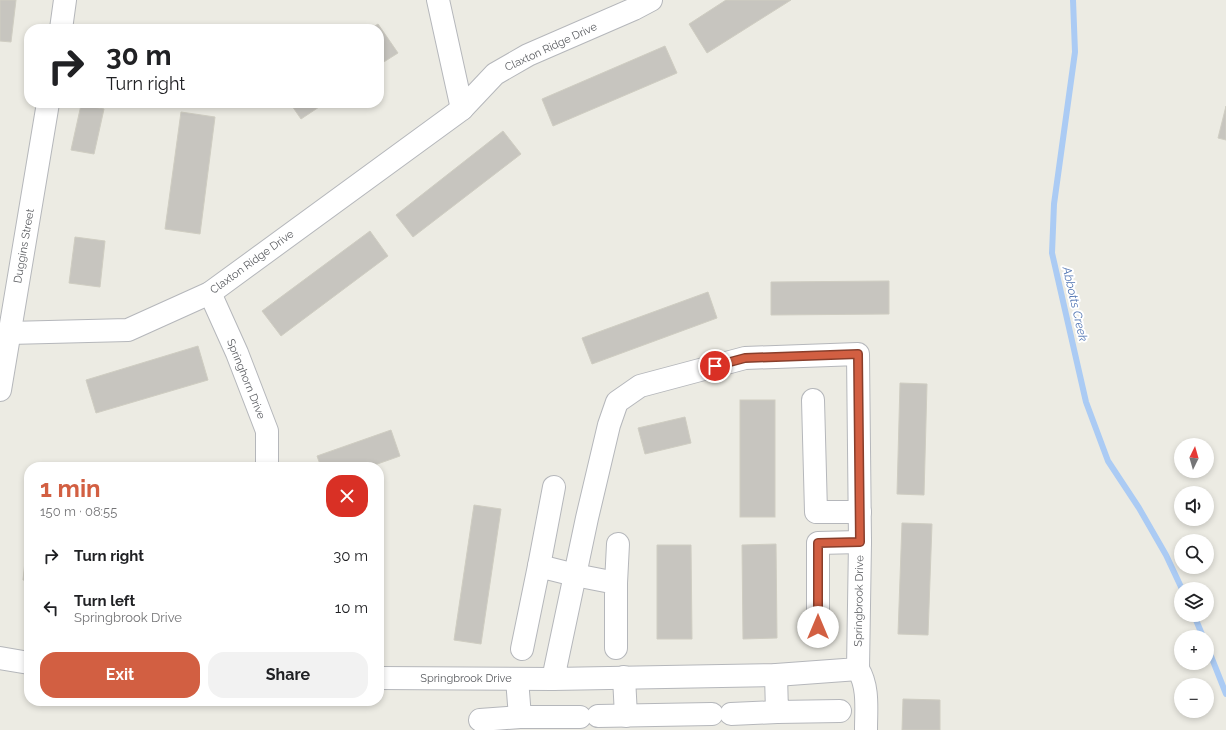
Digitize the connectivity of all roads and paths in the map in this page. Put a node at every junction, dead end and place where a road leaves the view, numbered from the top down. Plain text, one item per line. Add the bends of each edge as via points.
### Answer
1 (66, 0) edge
2 (438, 0) edge
3 (651, 0) edge
4 (62, 24) edge
5 (47, 108) edge
6 (462, 108) junction
7 (210, 293) junction
8 (9, 333) junction
9 (0, 390) edge
10 (813, 400) dead end
11 (267, 462) edge
12 (554, 487) dead end
13 (860, 512) junction
14 (860, 542) junction
15 (618, 544) dead end
16 (539, 566) junction
17 (575, 575) junction
18 (616, 583) junction
19 (818, 627) dead end
20 (616, 648) dead end
21 (522, 649) dead end
22 (0, 658) edge
23 (24, 663) edge
24 (858, 668) junction
25 (776, 675) junction
26 (384, 678) edge
27 (624, 678) junction
28 (517, 679) junction
29 (553, 679) junction
30 (840, 711) dead end
31 (777, 712) junction
32 (626, 716) junction
33 (520, 717) junction
34 (480, 720) dead end
35 (866, 730) edge

1 - 4 street
2 - 6 street
3 - 6 street, Claxton Ridge Drive via 528,55 495,74
5 - 8 street, Duggins Street
6 - 7 street, Claxton Ridge Drive
7 - 8 street, Claxton Ridge Drive via 128,330
7 - 11 street, Springhorn Drive via 237,353 267,432
8 - 9 street, Duggins Street
10 - 13 street via 816,512
12 - 16 street
13 - 14 street, Springbrook Drive
13 - 17 street, Springbrook Drive via 858,354 745,358 640,386 617,402 609,425
14 - 19 street via 818,543
14 - 24 street, Springbrook Drive
15 - 18 street
16 - 17 street
16 - 21 street
17 - 18 street
17 - 29 street, Springbrook Drive
18 - 20 street
22 - 23 street
24 - 25 street, Springbrook Drive
24 - 35 street via 866,687
25 - 27 street, Springbrook Drive
25 - 31 street
26 - 28 street, Springbrook Drive
27 - 29 street, Springbrook Drive
27 - 32 street
28 - 29 street, Springbrook Drive
28 - 33 street
30 - 31 street
31 - 32 street
32 - 33 street
33 - 34 street

